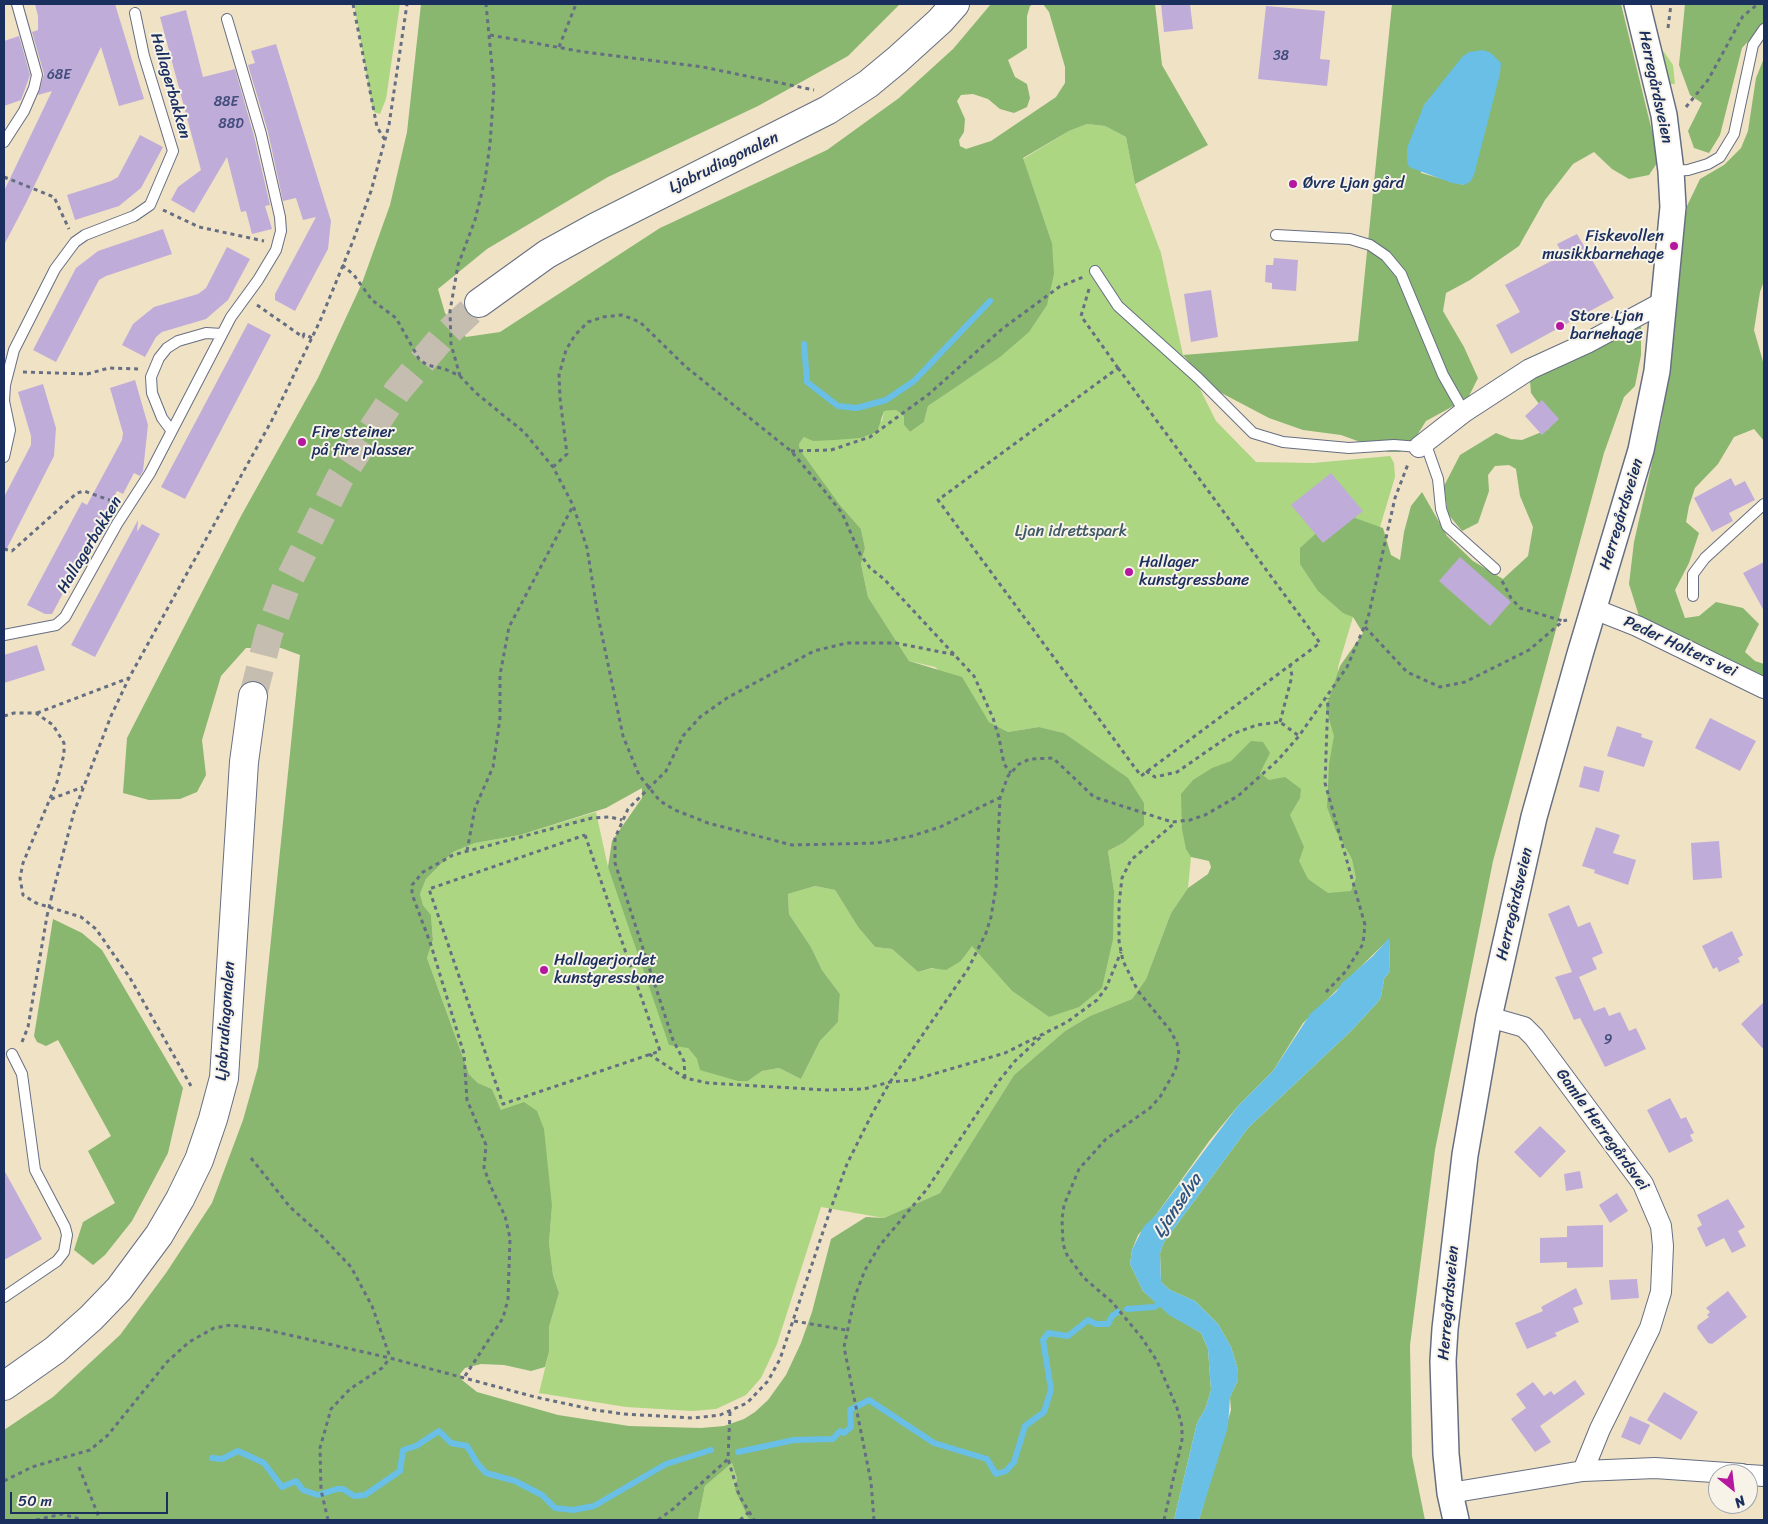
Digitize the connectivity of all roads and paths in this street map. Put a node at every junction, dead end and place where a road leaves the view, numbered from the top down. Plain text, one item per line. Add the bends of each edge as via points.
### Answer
1 (17, 4) edge
2 (353, 4) edge
3 (407, 4) edge
4 (486, 4) edge
5 (576, 4) edge
6 (955, 4) edge
7 (1637, 4) edge
8 (1670, 4) edge
9 (1758, 4) edge
10 (135, 13) dead end
11 (227, 19) dead end
12 (1764, 29) edge
13 (1664, 33) dead end
14 (490, 35) junction
15 (559, 48) junction
16 (822, 92) dead end
17 (1682, 108) dead end
18 (385, 140) junction
19 (4, 142) edge
20 (1671, 171) junction
21 (4, 178) edge
22 (164, 210) dead end
23 (64, 219) dead end
24 (1276, 235) dead end
25 (245, 238) dead end
26 (342, 265) junction
27 (1095, 271) junction
28 (1665, 301) junction
29 (479, 303) tunnel mouth
30 (255, 304) dead end
31 (222, 334) junction
32 (312, 338) junction
33 (1118, 368) junction
34 (14, 372) dead end
35 (153, 373) junction
36 (460, 376) junction
37 (1464, 412) junction
38 (171, 430) junction
39 (1422, 444) junction
40 (791, 451) junction
41 (4, 457) edge
42 (553, 467) junction
43 (1764, 504) edge
44 (573, 506) junction
45 (127, 509) junction
46 (4, 550) edge
47 (1495, 569) joint
48 (1693, 596) dead end
49 (1593, 612) junction
50 (1562, 621) junction
51 (1365, 627) junction
52 (4, 635) edge
53 (957, 655) junction
54 (1290, 666) junction
55 (130, 678) junction
56 (1764, 688) edge
57 (253, 696) tunnel mouth
58 (1328, 697) junction
59 (36, 713) junction
60 (4, 716) edge
61 (1280, 722) junction
62 (1299, 736) junction
63 (1146, 771) junction
64 (1011, 772) junction
65 (83, 787) junction
66 (649, 789) junction
67 (1000, 798) junction
68 (51, 799) junction
69 (622, 820) junction
70 (1176, 822) junction
71 (467, 851) junction
72 (1121, 952) junction
73 (1326, 992) dead end
74 (1489, 1017) junction
75 (1044, 1034) junction
76 (12, 1054) joint
77 (650, 1054) junction
78 (686, 1078) junction
79 (890, 1082) junction
80 (191, 1086) dead end
81 (251, 1158) dead end
82 (4, 1297) edge
83 (794, 1321) junction
84 (846, 1330) junction
85 (55, 1350) junction
86 (390, 1358) junction
87 (464, 1376) junction
88 (4, 1386) edge
89 (4, 1404) edge
90 (730, 1412) junction
91 (728, 1459) junction
92 (79, 1467) dead end
93 (1583, 1471) junction
94 (1708, 1472) edge
95 (4, 1481) edge
96 (1450, 1493) junction
97 (749, 1512) junction
98 (36, 1520) edge
99 (83, 1520) edge
100 (100, 1520) edge
101 (328, 1520) edge
102 (658, 1520) edge
103 (740, 1520) edge
104 (754, 1520) edge
105 (874, 1520) edge
106 (1164, 1520) edge
107 (1456, 1520) edge

1 - 19 lane via 37,75 24,110
2 - 18 path via 377,127
3 - 18 path
4 - 14 path
5 - 15 path
6 - 29 main road, Ljabrudiagonalen via 897,60 828,110 547,254
7 - 20 street, Herregårdsveien via 1664,115
8 - 13 path via 1668,30
9 - 17 path via 1743,16 1701,92
10 - 41 lane, Hallagerbakken via 144,56 173,151 150,205 134,216 85,235 55,269 14,350 5,385 4,401 10,430
11 - 31 lane, Hallagerbakken via 261,134 281,230 271,262
12 - 20 lane via 1753,45 1734,134 1720,157 1688,170
14 - 15 path
14 - 36 path via 494,87 485,180 475,220 458,265 450,311 451,344
15 - 16 path via 702,66
18 - 26 path via 371,191
20 - 28 street, Herregårdsveien via 1673,207
21 - 23 path via 54,197
22 - 25 path via 199,227
24 - 37 lane via 1350,239 1370,245 1386,256 1401,274 1443,375
26 - 32 path
26 - 36 path via 354,275 372,300 396,318 420,359 427,365
27 - 33 path via 1081,316
27 - 39 lane via 1118,306 1198,378 1245,426 1264,438 1350,448
27 - 40 path via 1059,287 1002,329 928,394 870,437 831,450
28 - 37 street via 1530,369
28 - 49 street, Herregårdsveien via 1658,371 1642,450
30 - 32 path via 300,335
31 - 35 lane via 206,333 178,341 159,358
31 - 38 lane, Hallagerbakken
32 - 55 path via 272,420
33 - 54 path via 1320,643
33 - 63 path via 938,500 1141,776
34 - 35 path via 87,374 109,368 134,368
35 - 38 lane via 152,393 162,418
36 - 42 path via 524,432
37 - 39 street
38 - 45 lane, Hallagerbakken via 150,473
39 - 47 lane via 1438,479 1441,509 1447,526
39 - 51 path via 1406,465 1395,498
40 - 42 path via 686,367 640,322 622,315 588,322 566,350 559,375 567,454
40 - 53 path via 842,513 860,554 870,568
42 - 44 path
43 - 48 lane via 1705,558 1693,574
44 - 66 path via 587,548 623,736 636,770
44 - 71 path via 509,627 500,676 500,718 493,766 476,808
45 - 46 path via 84,491 77,493 12,551
45 - 52 lane, Hallagerbakken via 61,621 42,629
47 - 50 path via 1520,608
49 - 50 path
49 - 56 street, Peder Holters vei via 1637,626
49 - 74 street, Herregårdsveien via 1534,817
50 - 51 path via 1529,650 1465,682 1440,687 1407,672
51 - 58 path via 1347,667
53 - 64 path via 974,676 999,738 1004,764
53 - 66 path via 896,643 847,644 814,651 727,698 700,717 683,736 666,771
54 - 61 path via 1292,676
54 - 63 path
55 - 59 path
55 - 65 path
57 - 85 main road, Ljabrudiagonalen via 244,762 224,1078 213,1119 199,1160 180,1200 146,1254 103,1306
58 - 62 path
58 - 73 path via 1325,783 1365,924 1363,944 1346,971
59 - 60 path via 14,712
59 - 68 path via 56,729 64,743
61 - 62 path
61 - 63 path via 1237,732 1177,772 1156,777
62 - 70 path via 1238,796 1204,815
64 - 67 path
64 - 70 path via 1030,759 1053,758 1094,797
65 - 68 path
65 - 76 path, bridge via 47,916 28,1027
66 - 67 path via 675,810 708,823 792,846 877,843 912,836 940,827
66 - 69 path
67 - 79 path via 996,887 986,933 968,969
68 - 80 path via 24,863 20,878 23,895 36,904 80,916 96,929 130,978
69 - 71 path via 592,818
69 - 78 path via 615,838 615,863 672,1040 684,1061
70 - 72 path via 1131,860 1122,878 1119,904
71 - 87 path via 443,858 412,884 412,894 434,953 464,1054 467,1100 486,1145 484,1168 505,1216 510,1238 508,1299 503,1318
72 - 75 path via 1106,988 1097,1000
72 - 106 path via 1132,982 1178,1044 1178,1058 1175,1071 1160,1097 1150,1108 1106,1139 1080,1169 1064,1204 1062,1232 1065,1250 1075,1268 1112,1302 1142,1338 1157,1361 1174,1400 1182,1426 1182,1440
74 - 93 street, Gamle Herregårdsvei via 1524,1027 1534,1037 1643,1184 1661,1226 1664,1246 1661,1292 1650,1328
74 - 96 street, Herregårdsveien via 1465,1155 1448,1292 1443,1361
75 - 79 path via 979,1062 913,1080
75 - 84 path via 998,1082 927,1189 880,1245 865,1270
76 - 82 lane via 22,1074 35,1170 67,1235 64,1252 58,1261
77 - 77 path via 503,1104 429,889 585,835 660,1051
77 - 78 path
78 - 79 path via 802,1090 864,1089
79 - 83 path via 848,1164
81 - 86 path via 290,1207 351,1267 372,1306
83 - 84 path
83 - 90 path via 768,1381 747,1403
84 - 105 path via 847,1371 872,1482
85 - 88 main road, Ljabrudiagonalen
85 - 89 main road
86 - 87 path
86 - 95 path via 263,1329 231,1325 214,1328 195,1337 178,1351 108,1436 90,1450 32,1467
86 - 101 path via 382,1368 350,1389 331,1409 320,1448 321,1490
87 - 90 path via 560,1404 624,1414 694,1418
90 - 91 path
91 - 97 path via 739,1495
91 - 102 path
92 - 100 path
93 - 94 street via 1655,1468
93 - 96 street
96 - 107 street, Herregårdsveien
97 - 103 path
97 - 104 path
98 - 99 path via 62,1514

